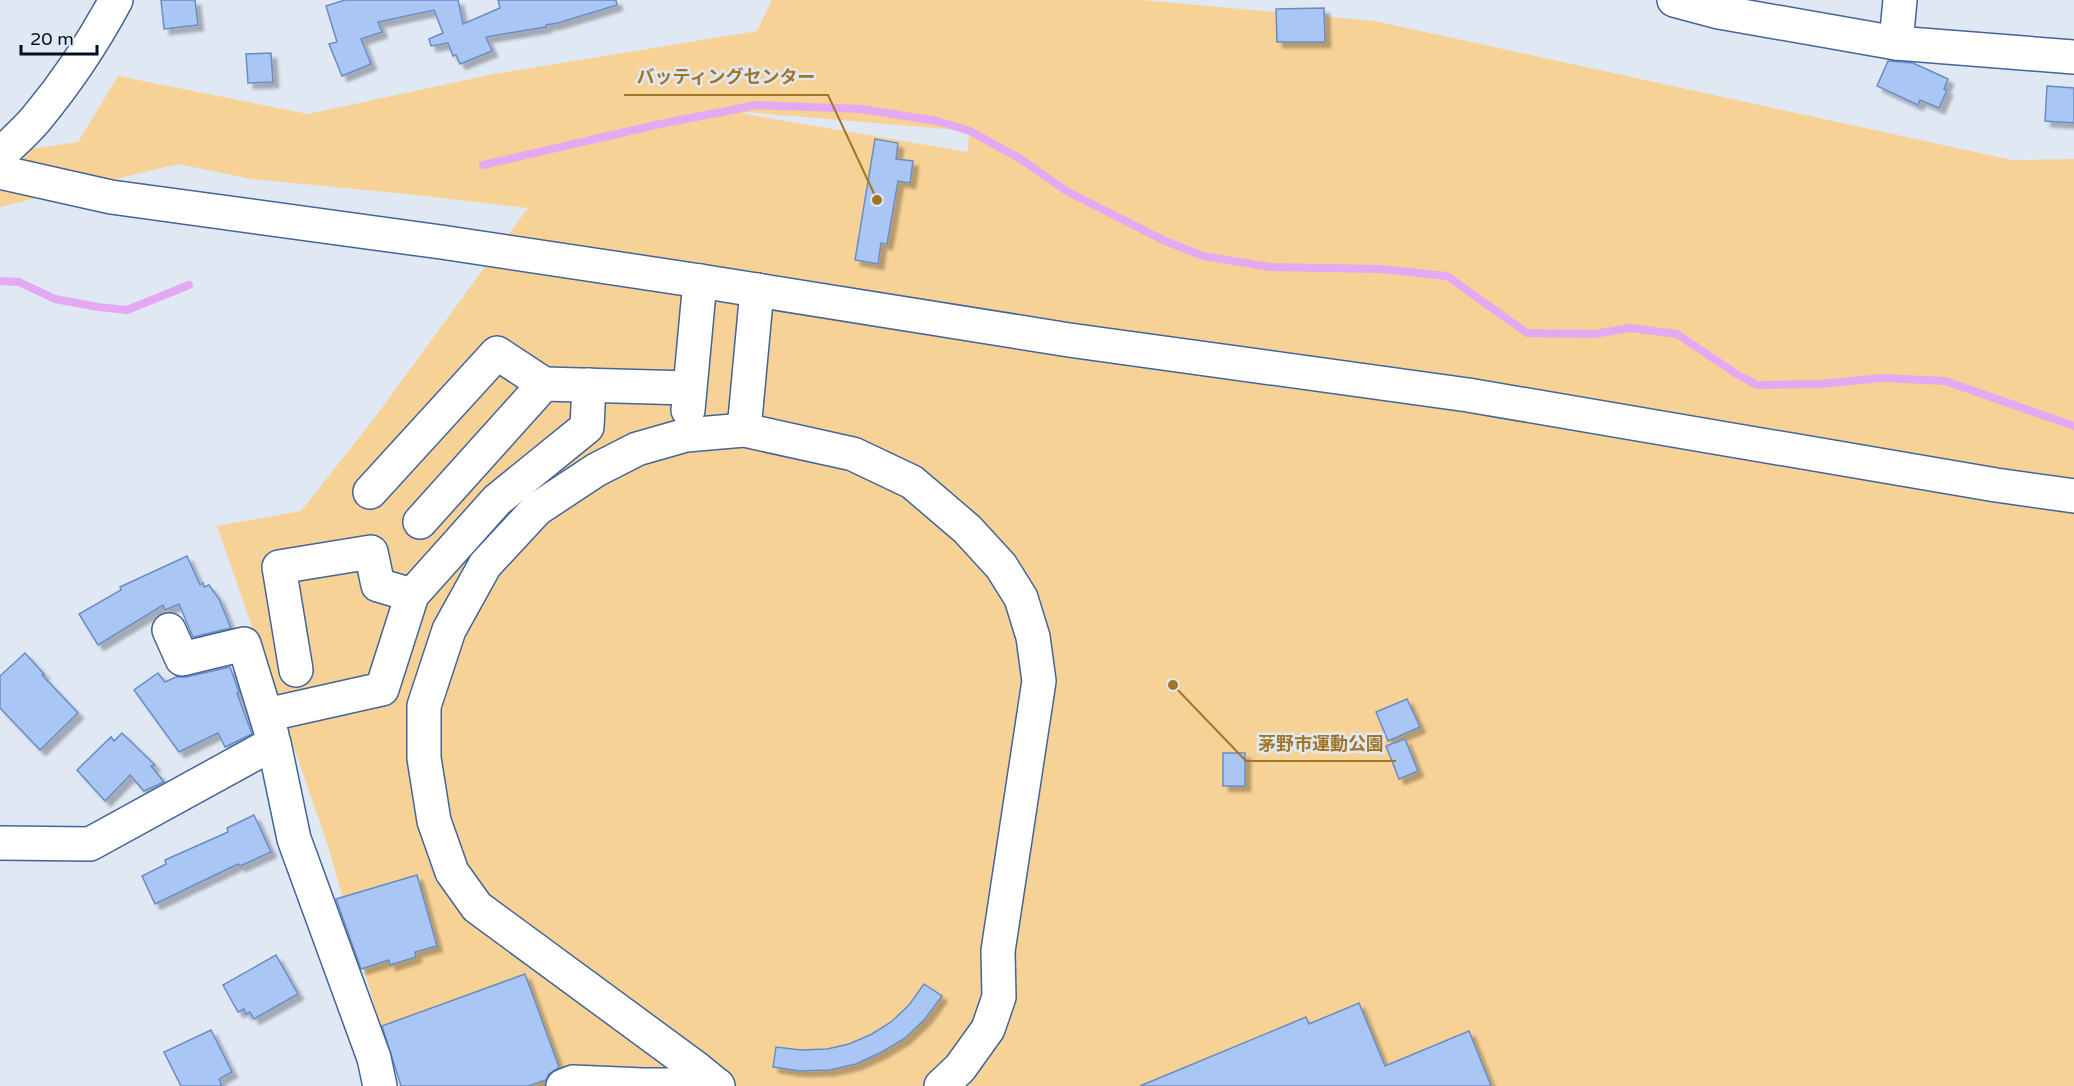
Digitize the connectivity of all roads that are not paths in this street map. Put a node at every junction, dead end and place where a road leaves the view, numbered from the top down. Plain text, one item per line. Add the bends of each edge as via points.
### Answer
1 (116, 0) edge
2 (1674, 0) edge
3 (1900, 0) edge
4 (1896, 43) junction
5 (2074, 57) edge
6 (0, 155) edge
7 (0, 172) edge
8 (700, 281) junction
9 (757, 290) junction
10 (544, 384) junction
11 (589, 385) junction
12 (689, 388) junction
13 (744, 430) junction
14 (686, 435) junction
15 (370, 492) dead end
16 (2074, 496) edge
17 (420, 522) dead end
18 (412, 595) junction
19 (169, 630) dead end
20 (296, 670) dead end
21 (270, 729) junction
22 (0, 843) edge
23 (380, 1086) edge
24 (563, 1086) edge
25 (717, 1086) edge
26 (941, 1086) edge

1 - 6 street via 70,73 35,119
2 - 4 street via 1719,12
3 - 4 street
4 - 5 street
7 - 8 street via 111,197
8 - 9 street
8 - 12 street
9 - 13 street
9 - 16 street via 1069,340 1468,395
10 - 11 street
10 - 15 street via 497,353
10 - 17 street
11 - 12 street
11 - 18 street via 587,427 497,501
12 - 14 street
13 - 14 street
13 - 26 street via 853,454 912,482 967,529 1001,566 1021,598 1033,637 1039,681 998,951 999,997 988,1029 960,1068
14 - 25 street via 637,449 586,477 537,509 485,565 450,630 424,706 424,758 434,821 452,872 477,907
18 - 20 street via 378,585 371,552 279,567
18 - 21 street via 382,689
19 - 21 street via 182,659 244,645
21 - 22 street via 90,844
21 - 23 street via 294,839 374,1058
24 - 25 street via 573,1082

